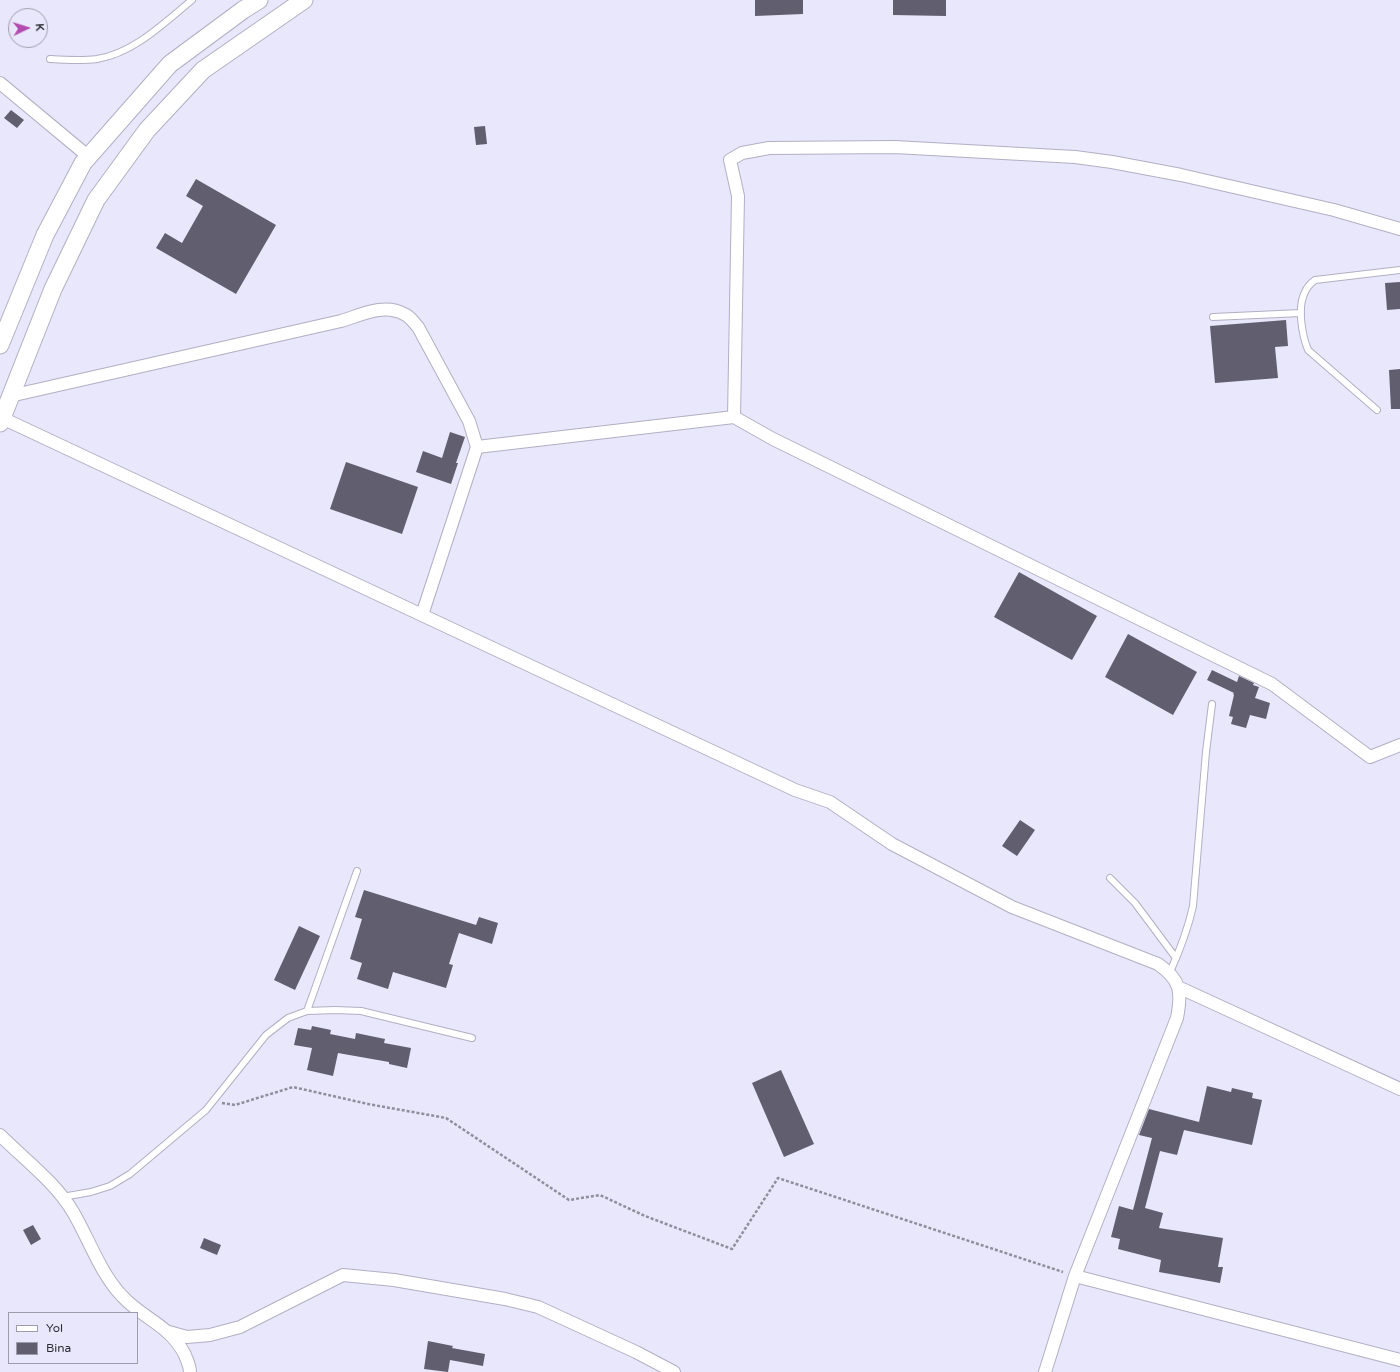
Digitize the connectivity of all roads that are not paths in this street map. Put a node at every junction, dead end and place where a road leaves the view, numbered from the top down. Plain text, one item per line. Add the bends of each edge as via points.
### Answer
1 (192, 0) edge
2 (259, 0) edge
3 (304, 0) edge
4 (50, 59) dead end
5 (0, 83) edge
6 (89, 157) junction
7 (1400, 229) edge
8 (1400, 270) edge
9 (1301, 313) junction
10 (1213, 317) dead end
11 (0, 345) edge
12 (10, 396) junction
13 (1377, 410) dead end
14 (734, 417) junction
15 (1, 421) edge
16 (477, 447) junction
17 (422, 615) junction
18 (1212, 704) dead end
19 (1400, 745) edge
20 (358, 871) dead end
21 (1110, 878) dead end
22 (1176, 958) junction
23 (1170, 972) junction
24 (1178, 987) junction
25 (307, 1011) junction
26 (472, 1038) dead end
27 (1400, 1090) edge
28 (0, 1135) edge
29 (62, 1197) junction
30 (1075, 1276) junction
31 (169, 1332) junction
32 (1400, 1360) edge
33 (190, 1372) edge
34 (674, 1372) edge
35 (1045, 1372) edge

1 - 4 lane via 139,42 117,54 76,61
2 - 6 main road via 170,64
3 - 12 main road via 203,70 146,130 96,200 53,289
5 - 6 street
6 - 11 main road via 83,163 45,235
7 - 14 street via 1334,210 1112,162 895,147 769,148 742,153 730,160 738,196
8 - 9 lane via 1315,280 1304,292
9 - 10 lane
9 - 13 lane via 1304,341 1308,350
12 - 15 main road
12 - 16 street via 341,321 373,310 392,309 406,314 418,327 469,421
14 - 16 street
14 - 19 street via 773,439 1272,684 1370,757
15 - 17 street
16 - 17 street
17 - 23 street via 795,790 830,802 892,844 1012,907 1158,964
18 - 22 lane via 1193,906 1189,925
20 - 25 lane
21 - 22 lane via 1135,903
22 - 23 lane
23 - 24 street
24 - 27 street
24 - 30 street via 1180,1000 1177,1018
25 - 26 lane via 361,1010
25 - 29 lane via 288,1018 266,1035 206,1110 130,1174 110,1186
28 - 29 street
29 - 31 street via 112,1284 135,1308
30 - 32 street
30 - 35 street
31 - 33 street via 179,1343 190,1366
31 - 34 street via 187,1337 210,1335 240,1327 343,1275 357,1276 505,1299 538,1307

